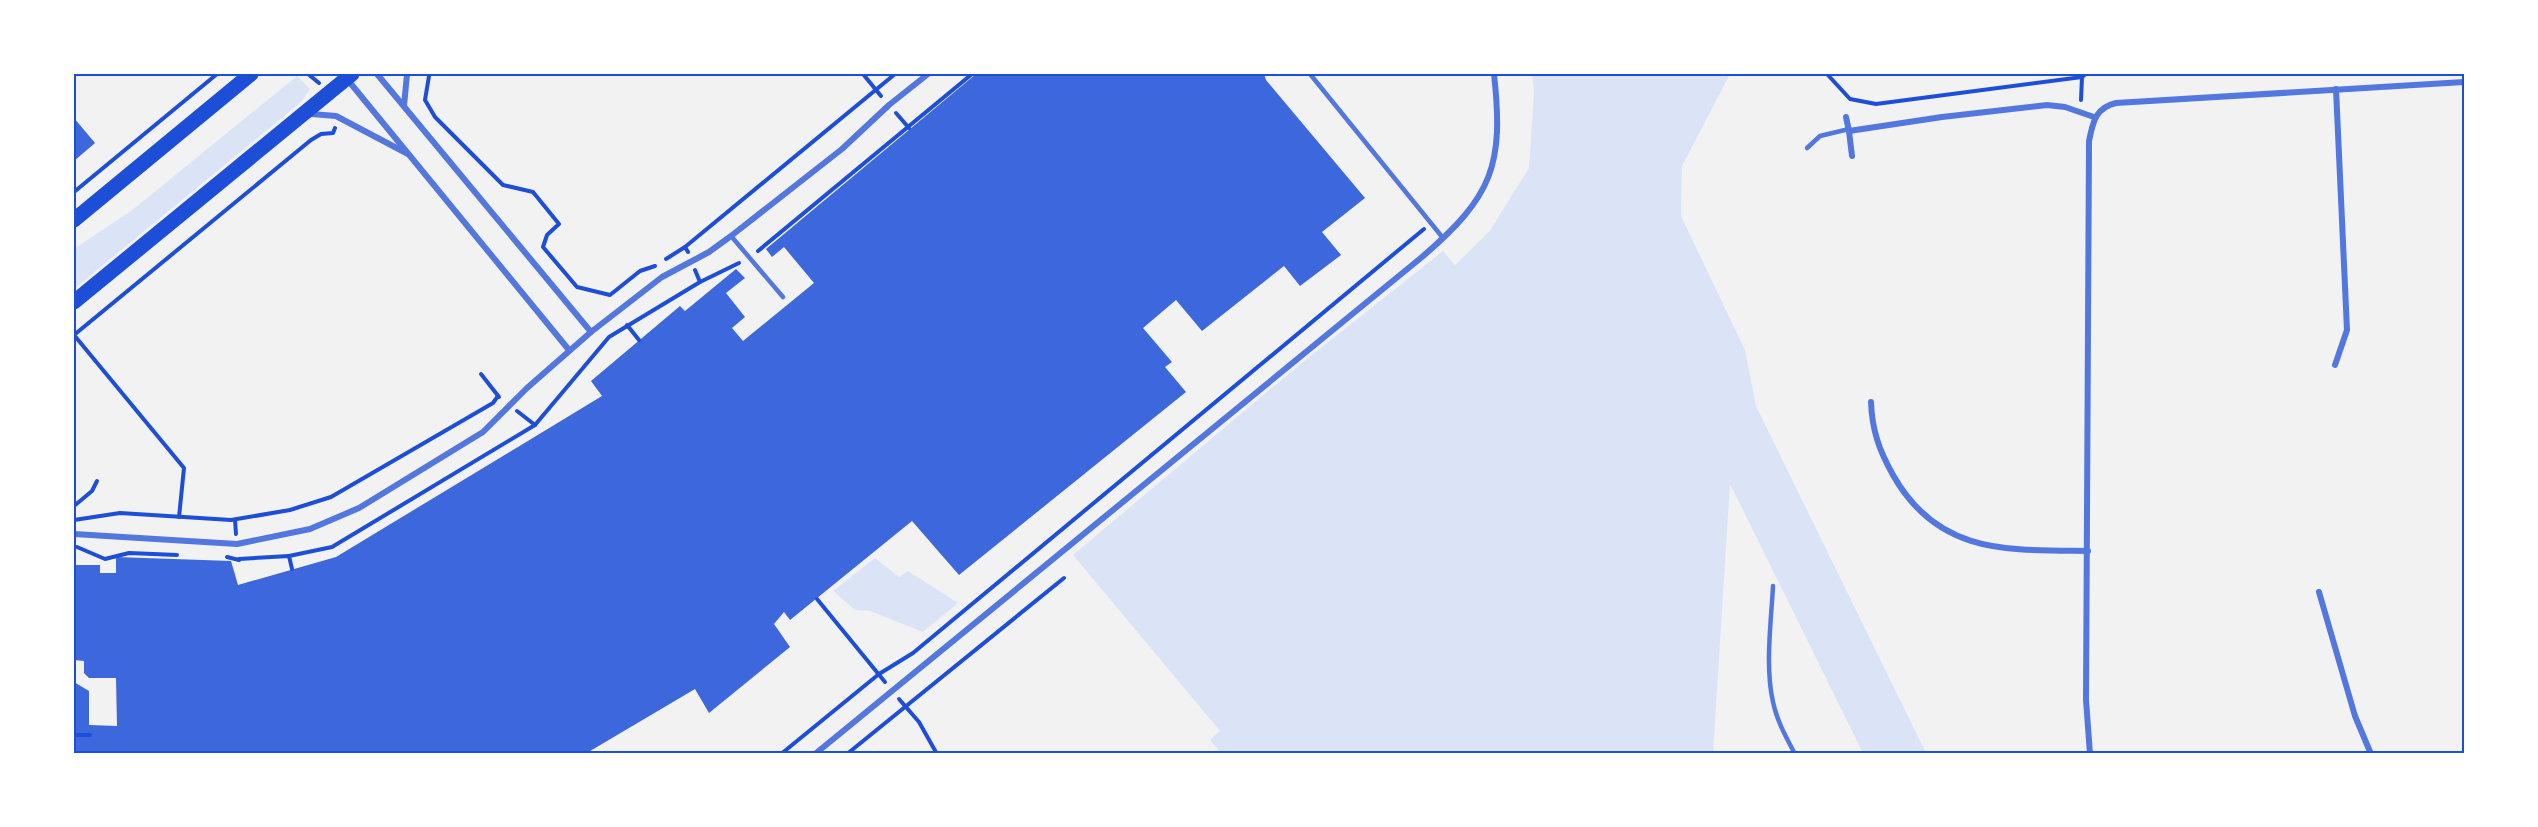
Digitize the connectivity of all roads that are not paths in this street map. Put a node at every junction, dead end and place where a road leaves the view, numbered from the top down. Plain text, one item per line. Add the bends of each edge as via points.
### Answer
1 (251, 74) edge
2 (377, 74) edge
3 (407, 74) edge
4 (928, 74) edge
5 (1310, 74) edge
6 (1494, 74) edge
7 (347, 75) edge
8 (2464, 82) edge
9 (2336, 89) junction
10 (405, 106) junction
11 (1846, 117) dead end
12 (2094, 117) junction
13 (298, 118) junction
14 (1849, 130) junction
15 (1808, 148) dead end
16 (411, 156) junction
17 (1852, 156) dead end
18 (74, 220) edge
19 (731, 236) junction
20 (1443, 238) junction
21 (783, 297) dead end
22 (74, 302) edge
23 (591, 332) junction
24 (569, 350) junction
25 (2335, 365) dead end
26 (1871, 402) dead end
27 (74, 534) edge
28 (2088, 550) junction
29 (1773, 586) dead end
30 (2319, 592) dead end
31 (815, 753) edge
32 (1795, 753) edge
33 (2091, 753) edge
34 (2371, 753) edge

1 - 18 main road
2 - 10 street
3 - 10 street
4 - 19 street via 842,149
5 - 20 lane
6 - 20 street via 1499,127 1493,162 1470,211
7 - 13 main road
7 - 16 street
8 - 9 street
9 - 12 street via 2116,103 2107,105
9 - 25 street via 2347,330
10 - 23 street
11 - 14 street
12 - 14 street via 2048,105
12 - 28 street via 2089,141
13 - 16 street via 320,112 340,118
13 - 22 main road
14 - 15 lane via 1820,136
14 - 17 street
16 - 24 street
19 - 21 lane
19 - 23 street via 644,290
20 - 31 street
23 - 24 street
24 - 27 street via 468,443 359,508 310,530 256,542 220,544
26 - 28 street via 1875,440 1899,486 1925,516 1944,530 1996,549
28 - 33 street via 2086,700
29 - 32 lane via 1772,701
30 - 34 street via 2355,716

